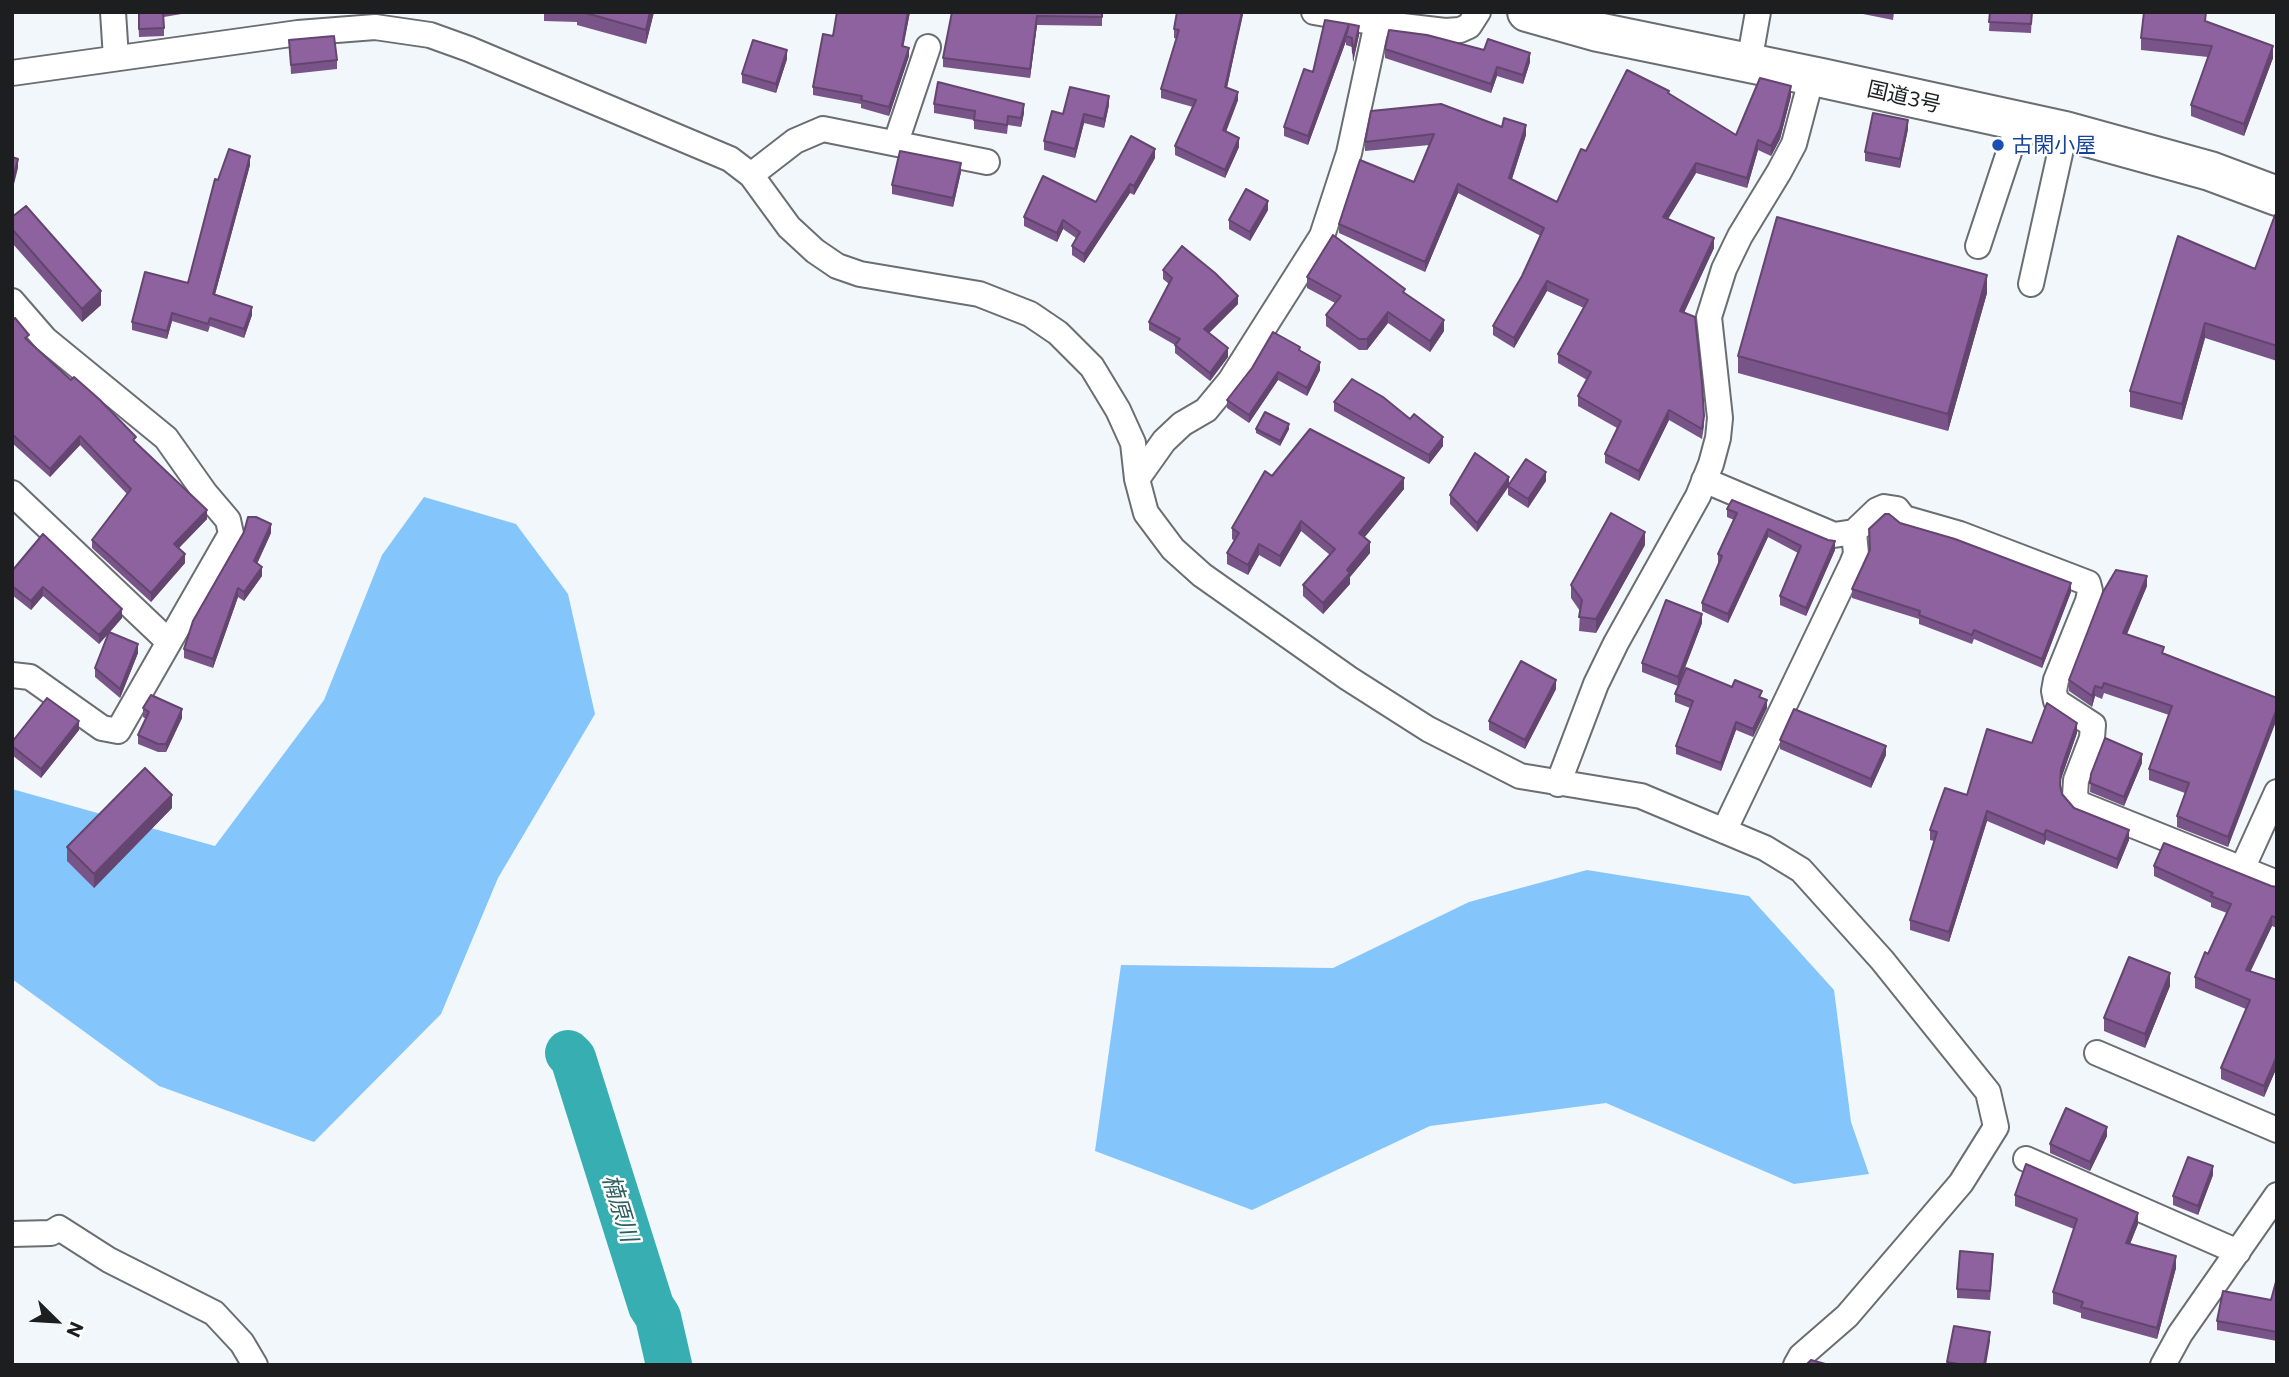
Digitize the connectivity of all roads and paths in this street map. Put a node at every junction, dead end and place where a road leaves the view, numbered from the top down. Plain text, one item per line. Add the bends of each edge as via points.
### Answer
1 (113, 12) edge
2 (1314, 12) edge
3 (1478, 12) edge
4 (1527, 12) edge
5 (1758, 12) edge
6 (1377, 23) junction
7 (928, 47) dead end
8 (116, 58) junction
9 (1749, 63) junction
10 (12, 73) edge
11 (1812, 76) junction
12 (2019, 122) junction
13 (2065, 131) junction
14 (896, 142) junction
15 (987, 162) dead end
16 (751, 175) junction
17 (2277, 196) edge
18 (1978, 246) dead end
19 (2031, 284) dead end
20 (12, 301) edge
21 (1137, 479) junction
22 (1704, 480) junction
23 (12, 493) edge
24 (1854, 532) junction
25 (169, 642) junction
26 (12, 675) edge
27 (1558, 784) junction
28 (2277, 792) edge
29 (1724, 831) junction
30 (2242, 869) junction
31 (2277, 883) edge
32 (2097, 1053) dead end
33 (2277, 1130) edge
34 (2026, 1159) dead end
35 (2277, 1195) edge
36 (12, 1234) edge
37 (2238, 1252) junction
38 (255, 1365) edge
39 (1796, 1365) edge
40 (2163, 1365) edge

1 - 8 street
2 - 6 street
3 - 6 street via 1469,26 1460,30
4 - 9 highway, 国道3号 via 1598,32
5 - 9 street
6 - 21 street via 1349,152 1322,236 1230,381 1206,410 1164,441
7 - 14 street
8 - 10 street
8 - 16 street via 375,27 430,35 730,159
9 - 11 highway, 国道3号
11 - 12 highway, 国道3号
11 - 22 street via 1794,144 1740,236 1709,317 1720,418
12 - 13 highway, 国道3号
12 - 18 street
13 - 17 highway, 国道3号 via 2210,171
13 - 19 street
14 - 15 street
14 - 16 street via 823,129 795,141
16 - 21 street via 789,227 837,266 979,294 1030,314 1058,333 1092,367 1118,410 1133,443
20 - 25 street via 44,339 166,438 228,520 231,534
21 - 27 street via 1146,513 1173,549 1212,582 1428,729 1520,776
22 - 24 street via 1834,536
22 - 27 street via 1596,684
23 - 25 street
24 - 29 street via 1852,564
24 - 30 street via 1877,510 1897,509 1904,518 1960,534 2088,583 2088,601 2054,691 2056,701 2092,725 2075,796 2080,804
25 - 26 street via 118,731 102,728 30,677
27 - 29 street via 1641,796
28 - 30 street
29 - 39 street via 1801,870 1843,914 1988,1093 1996,1127 1961,1183 1847,1316
30 - 31 street
32 - 33 street
34 - 37 street
35 - 37 street
36 - 38 street via 51,1233 59,1228 109,1261 214,1313
37 - 40 street

